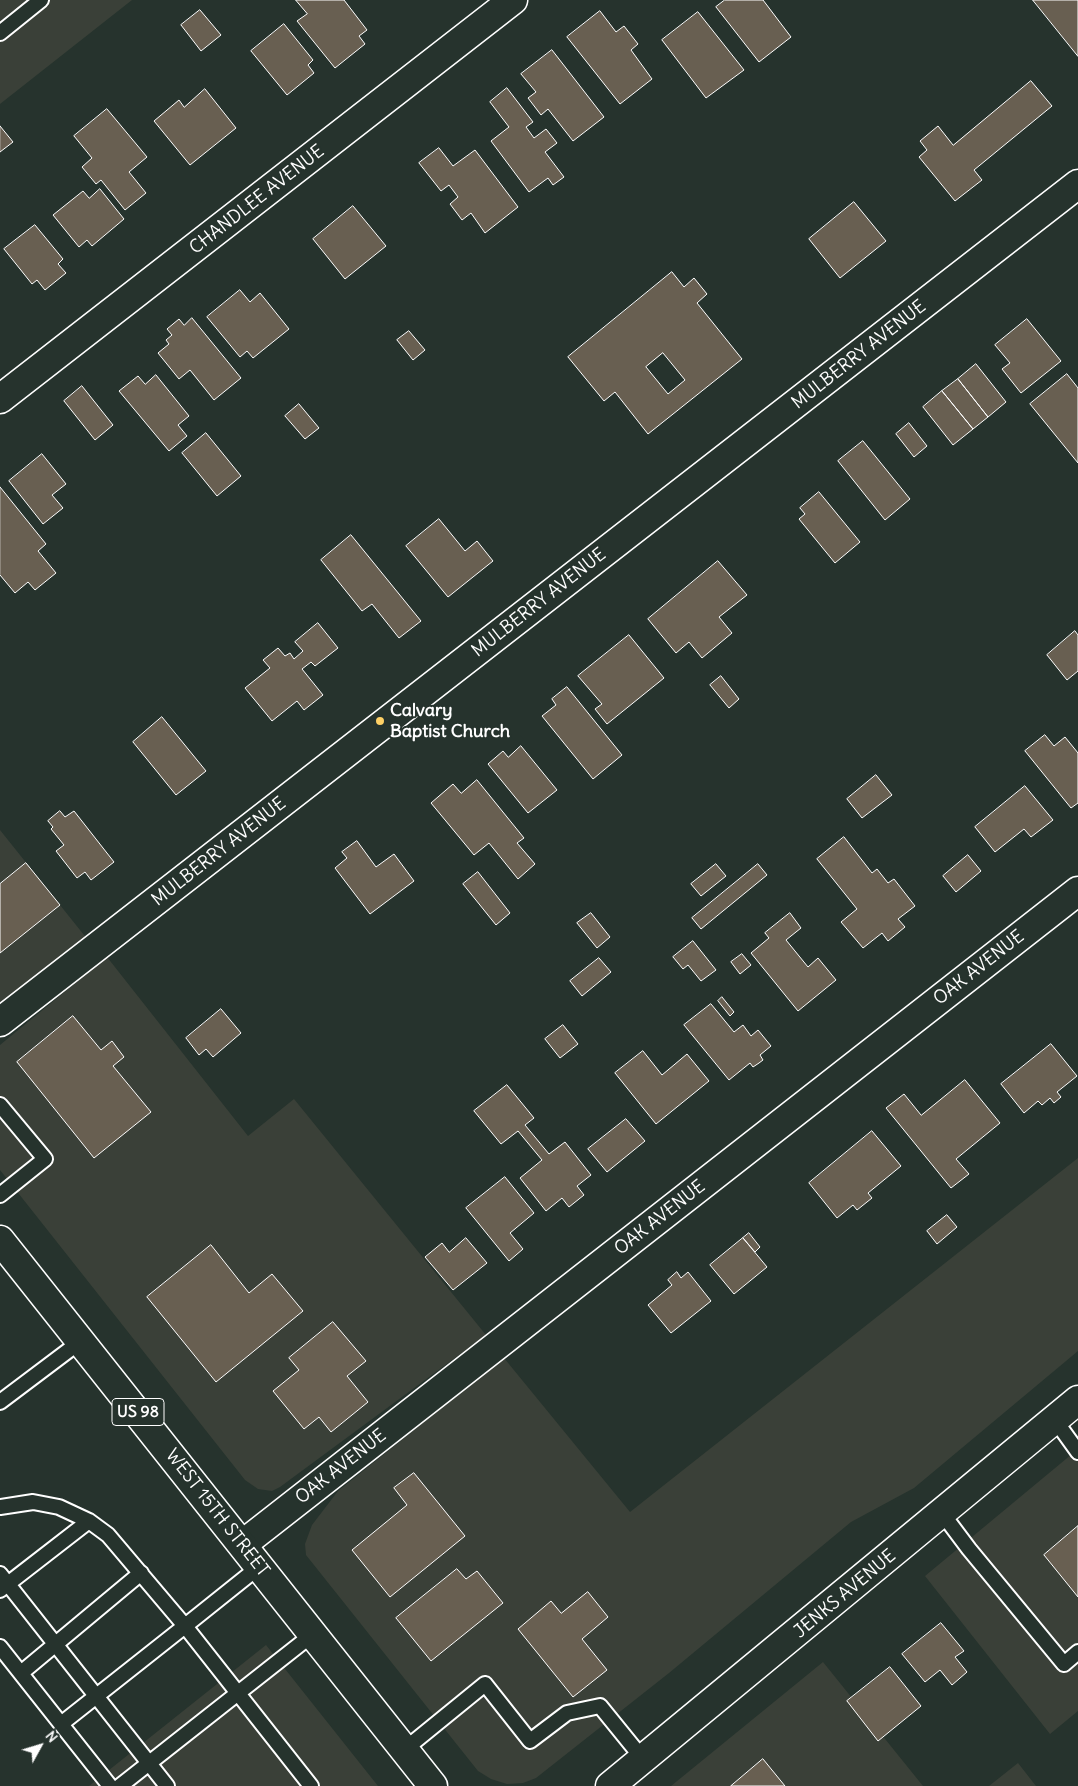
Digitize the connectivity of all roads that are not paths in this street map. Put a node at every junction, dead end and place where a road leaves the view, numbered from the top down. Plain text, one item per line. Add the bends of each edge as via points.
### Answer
1 (41, 0) edge
2 (513, 0) edge
3 (0, 32) edge
4 (1078, 184) edge
5 (0, 399) edge
6 (1078, 891) edge
7 (0, 1022) edge
8 (2, 1111) edge
9 (0, 1194) edge
10 (0, 1240) edge
11 (81, 1341) junction
12 (1078, 1400) edge
13 (0, 1402) edge
14 (1055, 1420) junction
15 (1078, 1452) edge
16 (0, 1506) edge
17 (942, 1513) junction
18 (89, 1521) junction
19 (243, 1544) junction
20 (260, 1566) junction
21 (141, 1574) junction
22 (3, 1583) edge
23 (185, 1626) junction
24 (313, 1634) junction
25 (55, 1644) junction
26 (0, 1647) edge
27 (1078, 1652) edge
28 (21, 1673) junction
29 (237, 1694) junction
30 (95, 1696) junction
31 (61, 1724) junction
32 (404, 1750) junction
33 (643, 1759) junction
34 (149, 1763) junction
35 (110, 1786) edge
36 (120, 1786) edge
37 (167, 1786) edge
38 (311, 1786) edge
39 (433, 1786) edge
40 (610, 1786) edge

1 - 3 lane
2 - 5 main road, CHANDLEE AVENUE
4 - 7 main road, MULBERRY AVENUE
6 - 19 main road, OAK AVENUE
8 - 9 lane via 45,1158
10 - 11 main road, WEST 15TH STREET / US 98
11 - 13 lane
11 - 19 main road, WEST 15TH STREET / US 98
12 - 14 main road, JENKS AVENUE
14 - 15 lane
14 - 17 main road, JENKS AVENUE
16 - 18 lane via 33,1502 59,1507
17 - 27 lane via 1064,1664
17 - 33 main road, JENKS AVENUE
18 - 21 lane via 108,1535
18 - 22 lane
19 - 20 main road, WEST 15TH STREET / US 98
20 - 23 lane
20 - 24 main road, WEST 15TH STREET / US 98
21 - 23 lane
21 - 25 lane
22 - 25 lane
23 - 29 lane
23 - 30 lane
24 - 29 lane
24 - 32 main road, WEST 15TH STREET / US 98
25 - 28 lane
25 - 30 lane
26 - 28 lane
28 - 31 lane
29 - 34 lane
29 - 38 lane
30 - 31 lane
30 - 34 lane
31 - 35 lane
32 - 33 lane via 485,1684 530,1741 566,1713 600,1706
32 - 39 main road, WEST 15TH STREET / US 98
33 - 40 main road, JENKS AVENUE
34 - 36 lane
34 - 37 lane

